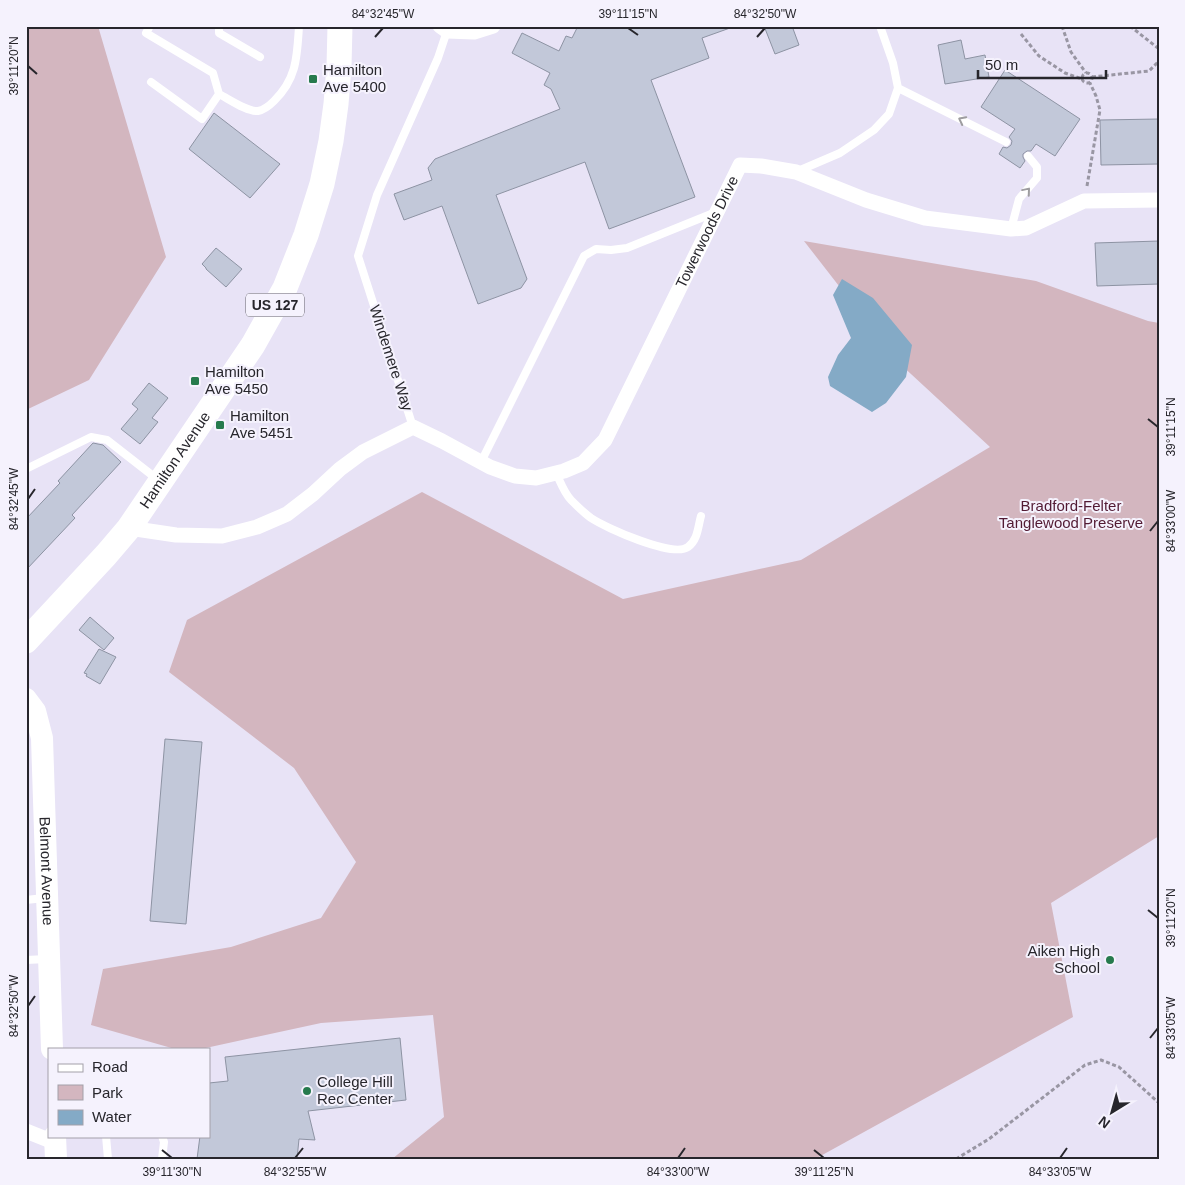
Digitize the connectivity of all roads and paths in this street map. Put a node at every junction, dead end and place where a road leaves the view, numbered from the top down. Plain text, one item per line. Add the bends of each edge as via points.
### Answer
1 (150, 26) edge
2 (219, 26) edge
3 (299, 26) edge
4 (340, 26) edge
5 (493, 26) edge
6 (880, 26) edge
7 (1062, 26) edge
8 (1130, 26) edge
9 (443, 29) edge
10 (1021, 34) dead end
11 (1159, 49) edge
12 (260, 57) dead end
13 (1159, 60) edge
14 (1086, 73) junction
15 (1092, 77) junction
16 (1082, 79) junction
17 (150, 82) dead end
18 (1090, 83) junction
19 (898, 88) junction
20 (219, 94) junction
21 (1006, 142) dead end
22 (1028, 156) dead end
23 (796, 172) junction
24 (1159, 200) edge
25 (1084, 201) junction
26 (718, 211) junction
27 (1011, 229) junction
28 (413, 427) junction
29 (481, 462) junction
30 (26, 469) edge
31 (556, 473) junction
32 (161, 482) junction
33 (701, 516) dead end
34 (129, 528) junction
35 (26, 641) edge
36 (26, 699) edge
37 (37, 899) edge
38 (49, 958) junction
39 (26, 960) edge
40 (52, 1048) edge
41 (1159, 1103) edge
42 (26, 1131) edge
43 (106, 1138) edge
44 (163, 1138) edge
45 (56, 1146) edge
46 (108, 1159) edge
47 (162, 1159) edge
48 (956, 1159) edge

1 - 20 lane via 146,33 213,73
2 - 12 lane via 219,33
3 - 20 lane via 292,78 270,106 260,111 251,110
4 - 32 main road, Hamilton Avenue / US 127 via 331,141 322,184 302,244 284,288 254,344
5 - 9 street via 474,32
6 - 19 lane
7 - 14 path via 1070,52
8 - 11 path
9 - 28 lane, Windemere Way via 438,58 377,195 358,256
10 - 16 path via 1039,56 1065,73
13 - 15 path via 1149,71
14 - 15 path
14 - 16 path
15 - 18 path
16 - 18 path
17 - 20 lane via 202,119
18 - 25 path via 1100,110
21 -> 19 lane
19 - 23 lane via 889,114 874,130 840,153
27 -> 22 lane via 1019,199 1037,178 1037,167
23 - 26 street, Towerwoods Drive via 740,164
23 - 27 street, Towerwoods Drive via 866,200 925,218
24 - 25 street, Towerwoods Drive
25 - 27 street, Towerwoods Drive via 1026,228
26 - 29 lane via 627,248 596,249 584,256
26 - 31 street, Towerwoods Drive via 605,440 584,463
28 - 29 street, Towerwoods Drive
28 - 34 street, Windemere Way via 363,452 287,514 257,527 222,536 176,535
29 - 31 street, Towerwoods Drive via 515,476 536,478
30 - 32 lane via 91,437 107,440
31 - 33 lane via 569,498 590,517 631,538 675,550 687,548 695,541
32 - 34 main road, Hamilton Avenue / US 127
34 - 35 main road, Hamilton Avenue / US 127
36 - 37 street, Belmont Avenue via 35,711 42,738
37 - 38 street, Belmont Avenue
38 - 39 lane
38 - 40 street, Belmont Avenue
41 - 48 path via 1119,1067 1101,1060 1085,1066
42 - 45 street
43 - 46 lane
44 - 47 lane

